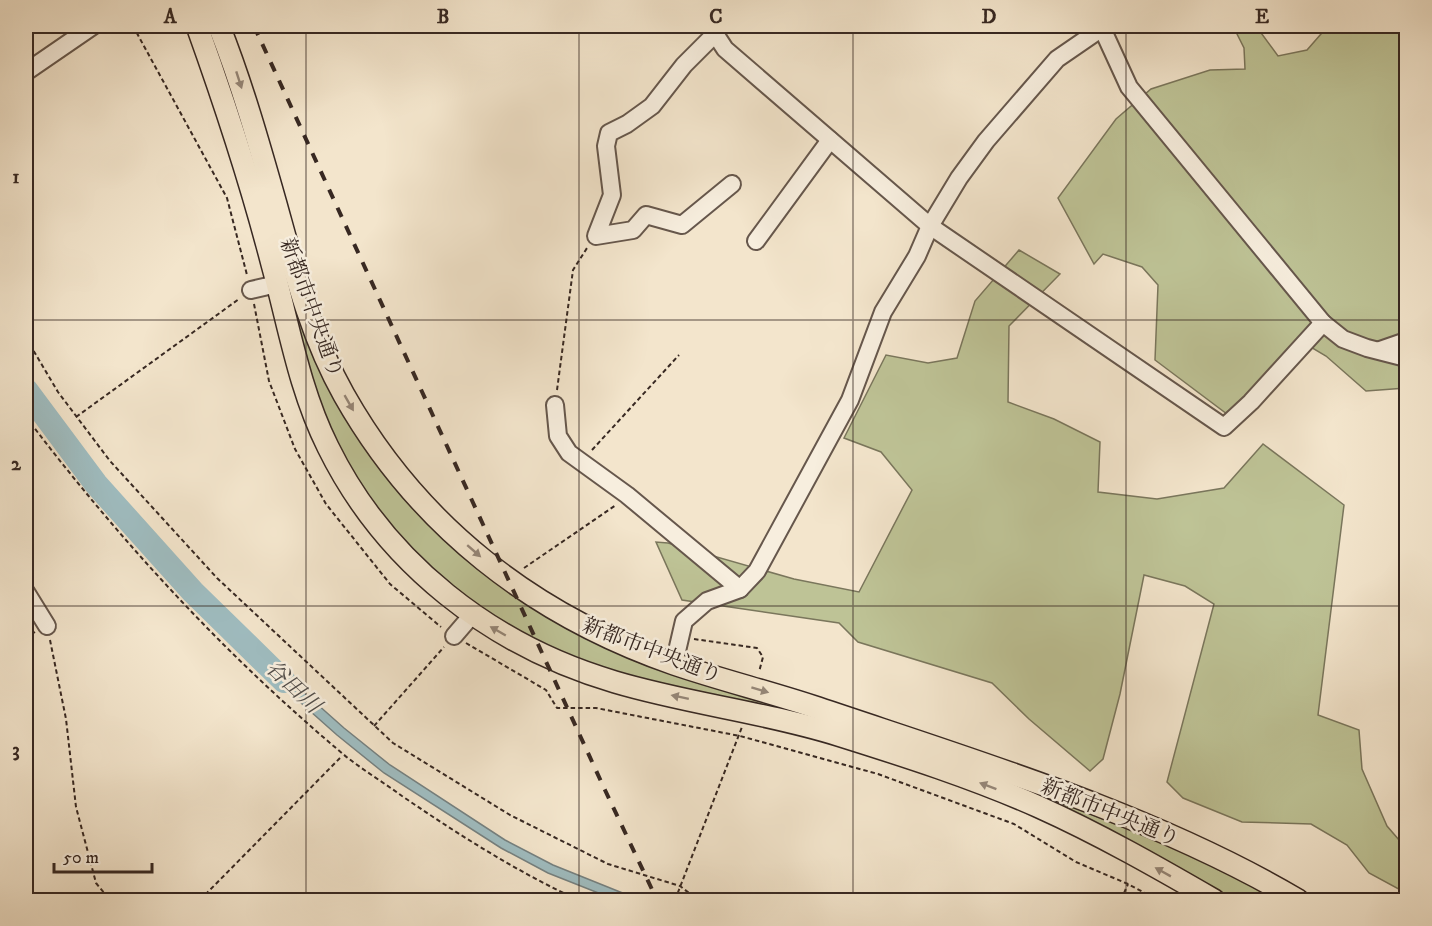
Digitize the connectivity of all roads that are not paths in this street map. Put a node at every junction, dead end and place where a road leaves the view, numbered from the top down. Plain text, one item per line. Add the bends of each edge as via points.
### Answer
1 (93, 26) edge
2 (197, 26) edge
3 (219, 26) edge
4 (1102, 26) edge
5 (712, 30) edge
6 (26, 72) edge
7 (830, 140) junction
8 (732, 184) dead end
9 (930, 226) junction
10 (756, 241) dead end
11 (277, 284) junction
12 (251, 290) road end
13 (1323, 323) junction
14 (1407, 341) edge
15 (1380, 350) junction
16 (1407, 358) edge
17 (555, 405) road end
18 (740, 589) junction
19 (26, 592) edge
20 (472, 615) junction
21 (47, 626) road end
22 (454, 636) road end
23 (674, 664) junction
24 (1214, 900) edge
25 (1298, 900) edge

1 - 6 street
2 - 11 main road, 新都市中央通り via 236,136
3 -> 23 main road, 新都市中央通り via 326,359 359,421 395,472 429,511 508,581 541,603 621,643
4 - 9 street via 1057,59 1007,116 958,178
4 - 13 street via 1129,87
5 - 7 street via 724,49
5 - 8 street via 652,106 609,133 606,146 612,195 596,236 633,230 646,215 682,225
7 - 9 street
7 - 10 street
9 - 13 street via 1224,428
9 - 18 street via 883,312 850,400 757,571
11 - 12 street
11 - 20 main road, 新都市中央通り via 305,394 346,480 382,532 411,563
13 - 15 street via 1343,339
14 - 15 street
15 - 16 street
17 - 18 street via 558,436 569,453 627,495
18 - 23 street via 707,601 684,621
19 - 21 street
20 - 22 street
24 -> 20 main road, 新都市中央通り via 1092,833 991,787 834,734 577,670 520,645
23 -> 25 main road, 新都市中央通り via 811,705 1107,809 1198,848

